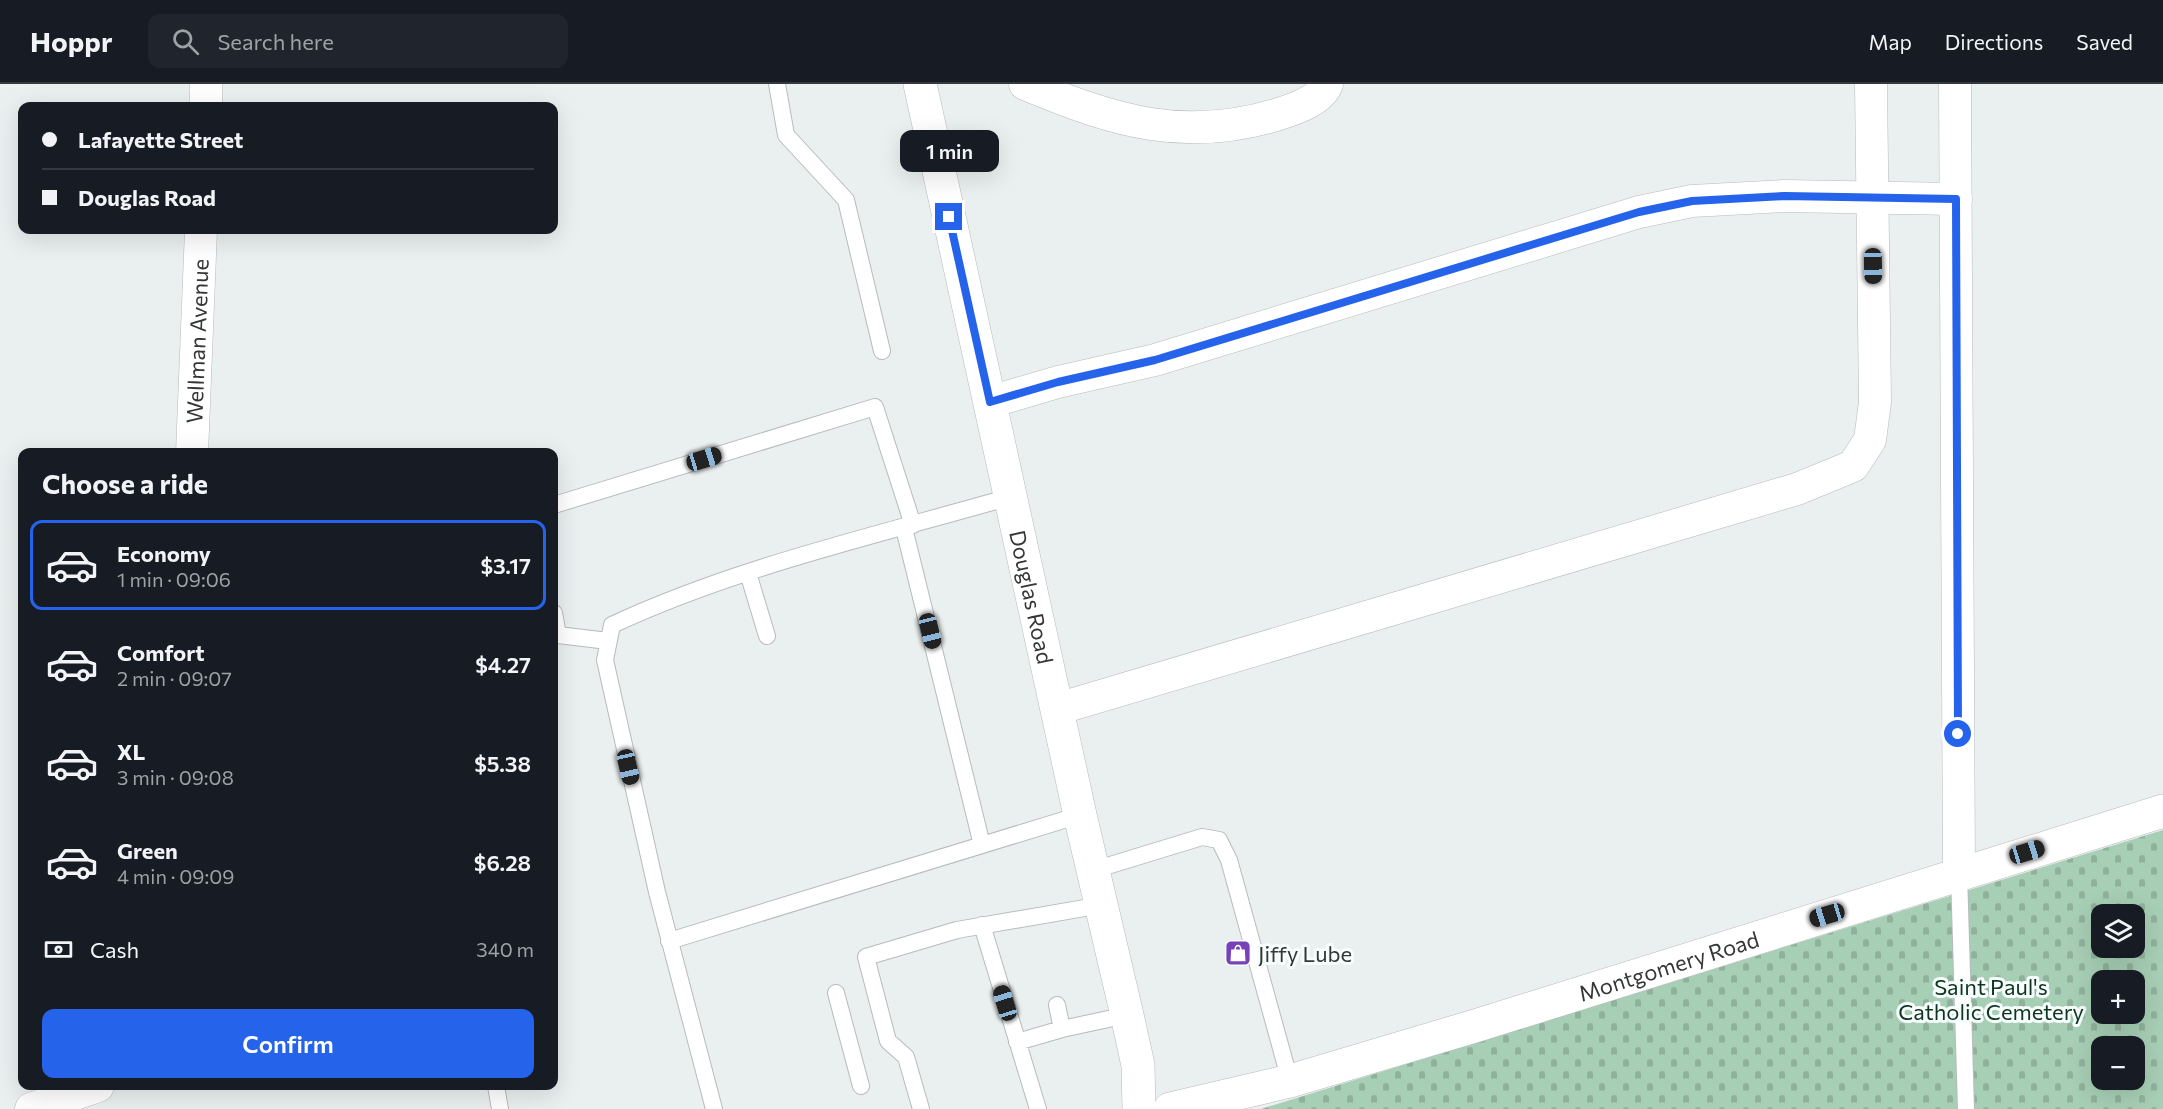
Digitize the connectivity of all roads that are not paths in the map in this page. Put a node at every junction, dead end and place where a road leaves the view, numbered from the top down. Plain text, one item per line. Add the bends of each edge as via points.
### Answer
1 (207, 84) edge
2 (777, 84) edge
3 (920, 84) edge
4 (1025, 84) edge
5 (1327, 84) edge
6 (1872, 84) edge
7 (1955, 84) edge
8 (206, 102) edge
9 (1872, 198) junction
10 (1956, 199) junction
11 (201, 234) edge
12 (882, 351) dead end
13 (990, 402) junction
14 (192, 448) edge
15 (1010, 497) junction
16 (558, 504) edge
17 (908, 526) junction
18 (748, 573) junction
19 (558, 635) edge
20 (767, 636) dead end
21 (608, 641) junction
22 (1057, 710) junction
23 (2163, 811) edge
24 (1080, 815) junction
25 (982, 845) junction
26 (1094, 870) junction
27 (1959, 873) junction
28 (1102, 905) junction
29 (981, 925) junction
30 (669, 941) junction
31 (836, 993) dead end
32 (1057, 1005) dead end
33 (1127, 1015) junction
34 (1062, 1029) junction
35 (1017, 1042) junction
36 (1290, 1081) junction
37 (861, 1086) dead end
38 (86, 1090) edge
39 (497, 1090) edge
40 (31, 1109) edge
41 (500, 1109) edge
42 (714, 1109) edge
43 (921, 1109) edge
44 (1038, 1109) edge
45 (1139, 1109) edge
46 (1170, 1109) edge
47 (1966, 1109) edge

1 - 8 street
2 - 12 lane via 786,135 846,200
3 - 13 street, Douglas Road
4 - 5 street via 1110,116 1155,127 1206,129 1258,121 1303,106
6 - 9 street
7 - 10 street
9 - 10 street
9 - 13 street via 1785,196 1692,201 1639,212 1155,360
9 - 22 street via 1875,402 1869,440 1853,466 1797,489
10 - 27 street
11 - 14 street, Wellman Avenue
13 - 15 street, Douglas Road
15 - 17 lane
15 - 22 street, Douglas Road
16 - 17 lane via 875,407
17 - 18 lane
17 - 25 lane
18 - 20 lane
18 - 21 lane via 660,602 612,625
19 - 21 lane
21 - 30 lane via 605,660
22 - 24 street, Douglas Road
23 - 27 street, Montgomery Road
24 - 25 lane
24 - 26 street, Douglas Road
25 - 30 lane
26 - 28 street, Douglas Road
26 - 36 lane via 1202,837 1219,840 1229,860
27 - 36 street, Montgomery Road
27 - 47 lane
28 - 29 lane via 1037,922
28 - 33 street, Douglas Road
29 - 35 lane
29 - 43 lane via 866,957 888,1041 906,1057
30 - 42 lane
31 - 37 lane
32 - 34 lane
33 - 34 lane
33 - 45 street, Douglas Road via 1138,1065
34 - 35 lane
35 - 44 lane
36 - 46 street, Montgomery Road
38 - 40 street
39 - 41 lane

